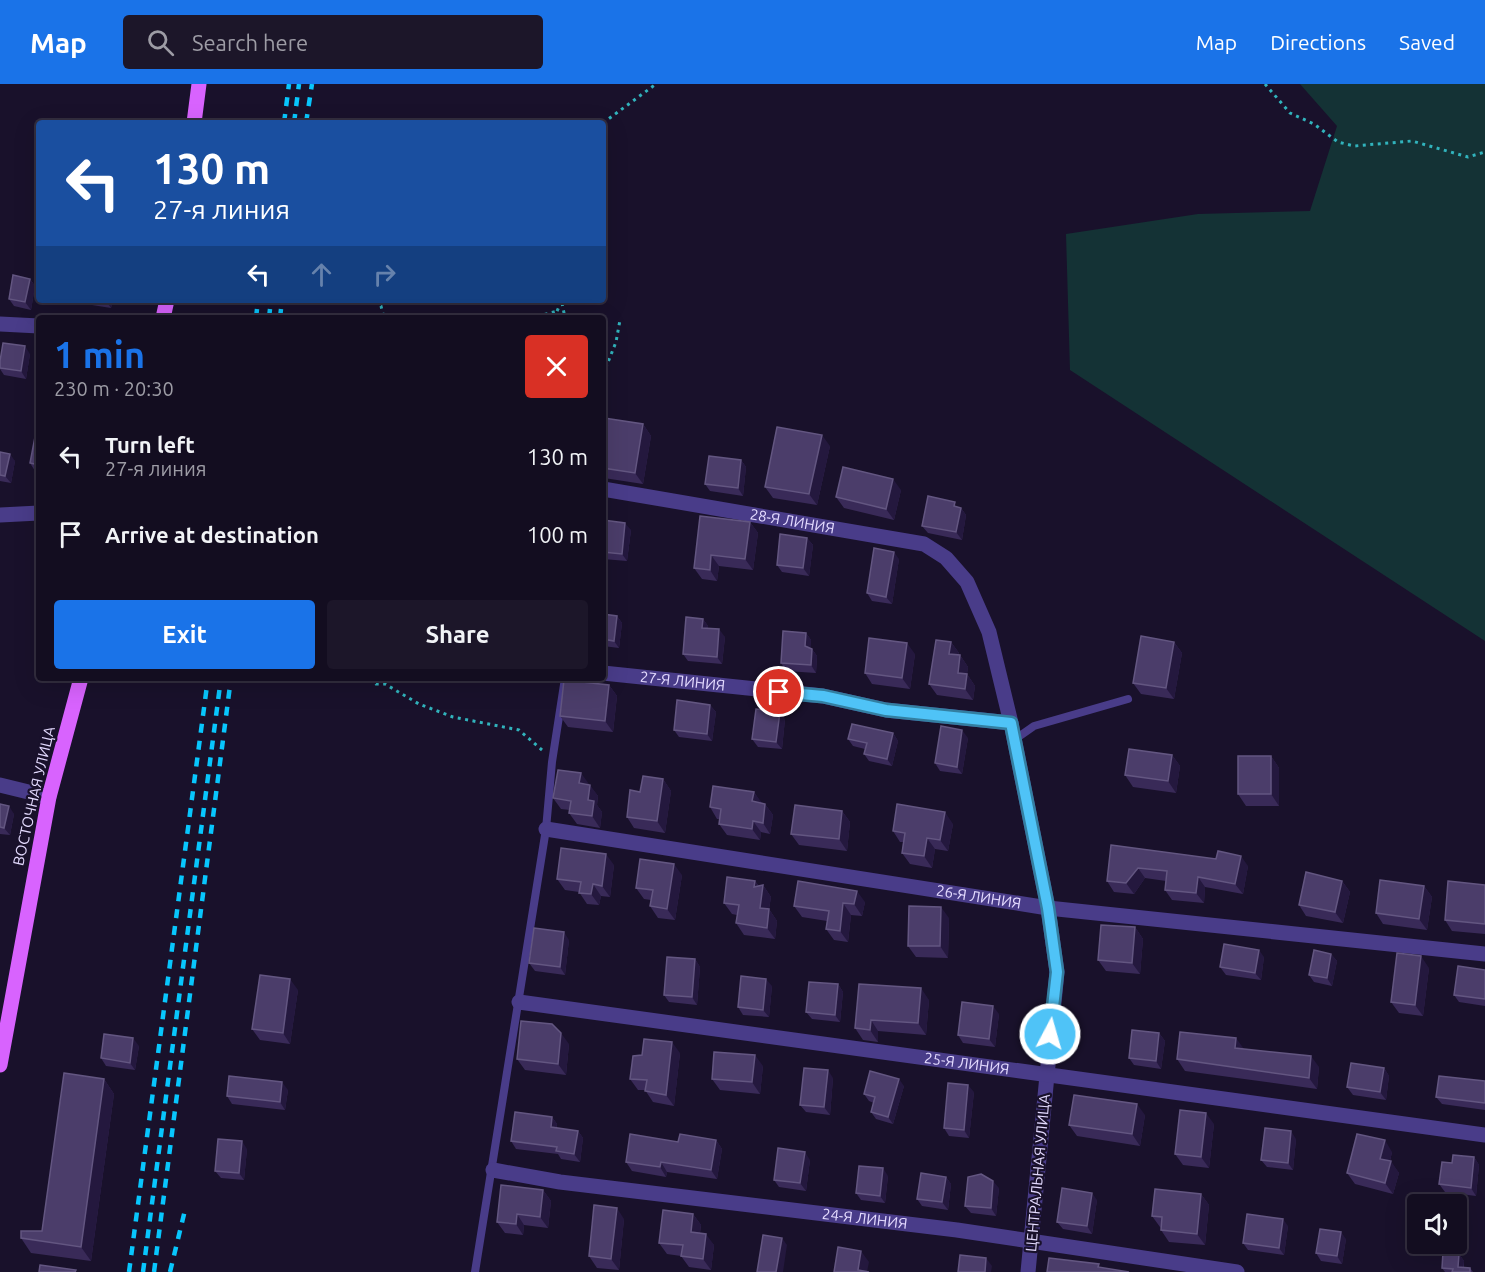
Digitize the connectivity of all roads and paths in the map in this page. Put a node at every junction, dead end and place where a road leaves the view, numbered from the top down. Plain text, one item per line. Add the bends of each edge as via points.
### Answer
1 (199, 84) edge
2 (656, 84) edge
3 (1265, 84) edge
4 (194, 120) edge
5 (606, 121) edge
6 (1485, 152) edge
7 (561, 303) edge
8 (558, 311) junction
9 (542, 315) edge
10 (556, 315) edge
11 (620, 320) dead end
12 (0, 324) edge
13 (36, 326) edge
14 (606, 367) edge
15 (606, 490) edge
16 (36, 513) edge
17 (0, 515) edge
18 (967, 582) joint
19 (606, 673) edge
20 (80, 681) edge
21 (374, 681) edge
22 (565, 681) edge
23 (1128, 699) dead end
24 (1011, 723) junction
25 (1014, 740) junction
26 (552, 762) junction
27 (0, 785) edge
28 (49, 797) junction
29 (546, 829) junction
30 (1048, 908) junction
31 (1485, 954) edge
32 (519, 1002) junction
33 (1, 1042) edge
34 (0, 1065) edge
35 (1046, 1075) junction
36 (1485, 1135) edge
37 (493, 1170) junction
38 (1032, 1242) junction
39 (475, 1272) edge
40 (1028, 1272) edge
41 (1236, 1272) edge

1 - 4 main road
2 - 5 path
3 - 6 path via 1290,113 1338,142 1354,146 1412,141 1467,157
7 - 8 path
8 - 9 path
8 - 10 path
11 - 14 path
12 - 13 street
15 - 18 street, 28-Я ЛИНИЯ via 924,544 946,558
16 - 17 street
18 - 24 street, ЦЕНТРАЛЬНАЯ УЛИЦА via 988,632
19 - 24 street, 27-Я ЛИНИЯ via 823,696 886,710
20 - 28 main road, ВОСТОЧНАЯ УЛИЦА
21 - 26 path via 453,717 519,730
22 - 26 lane
23 - 25 lane via 1034,726
24 - 25 street, ЦЕНТРАЛЬНАЯ УЛИЦА
25 - 30 street, ЦЕНТРАЛЬНАЯ УЛИЦА
26 - 29 lane
27 - 28 street
28 - 33 main road, ВОСТОЧНАЯ УЛИЦА
29 - 30 street, 26-Я ЛИНИЯ
29 - 32 lane
30 - 31 street, 26-Я ЛИНИЯ
30 - 35 street, ЦЕНТРАЛЬНАЯ УЛИЦА via 1057,972
32 - 35 street, 25-Я ЛИНИЯ
32 - 37 lane
33 - 34 main road, ВОСТОЧНАЯ УЛИЦА
35 - 36 street, 25-Я ЛИНИЯ
35 - 38 street, ЦЕНТРАЛЬНАЯ УЛИЦА
37 - 38 street, 24-Я ЛИНИЯ via 560,1182
37 - 39 lane
38 - 40 street, ЦЕНТРАЛЬНАЯ УЛИЦА
38 - 41 street, 24-Я ЛИНИЯ

